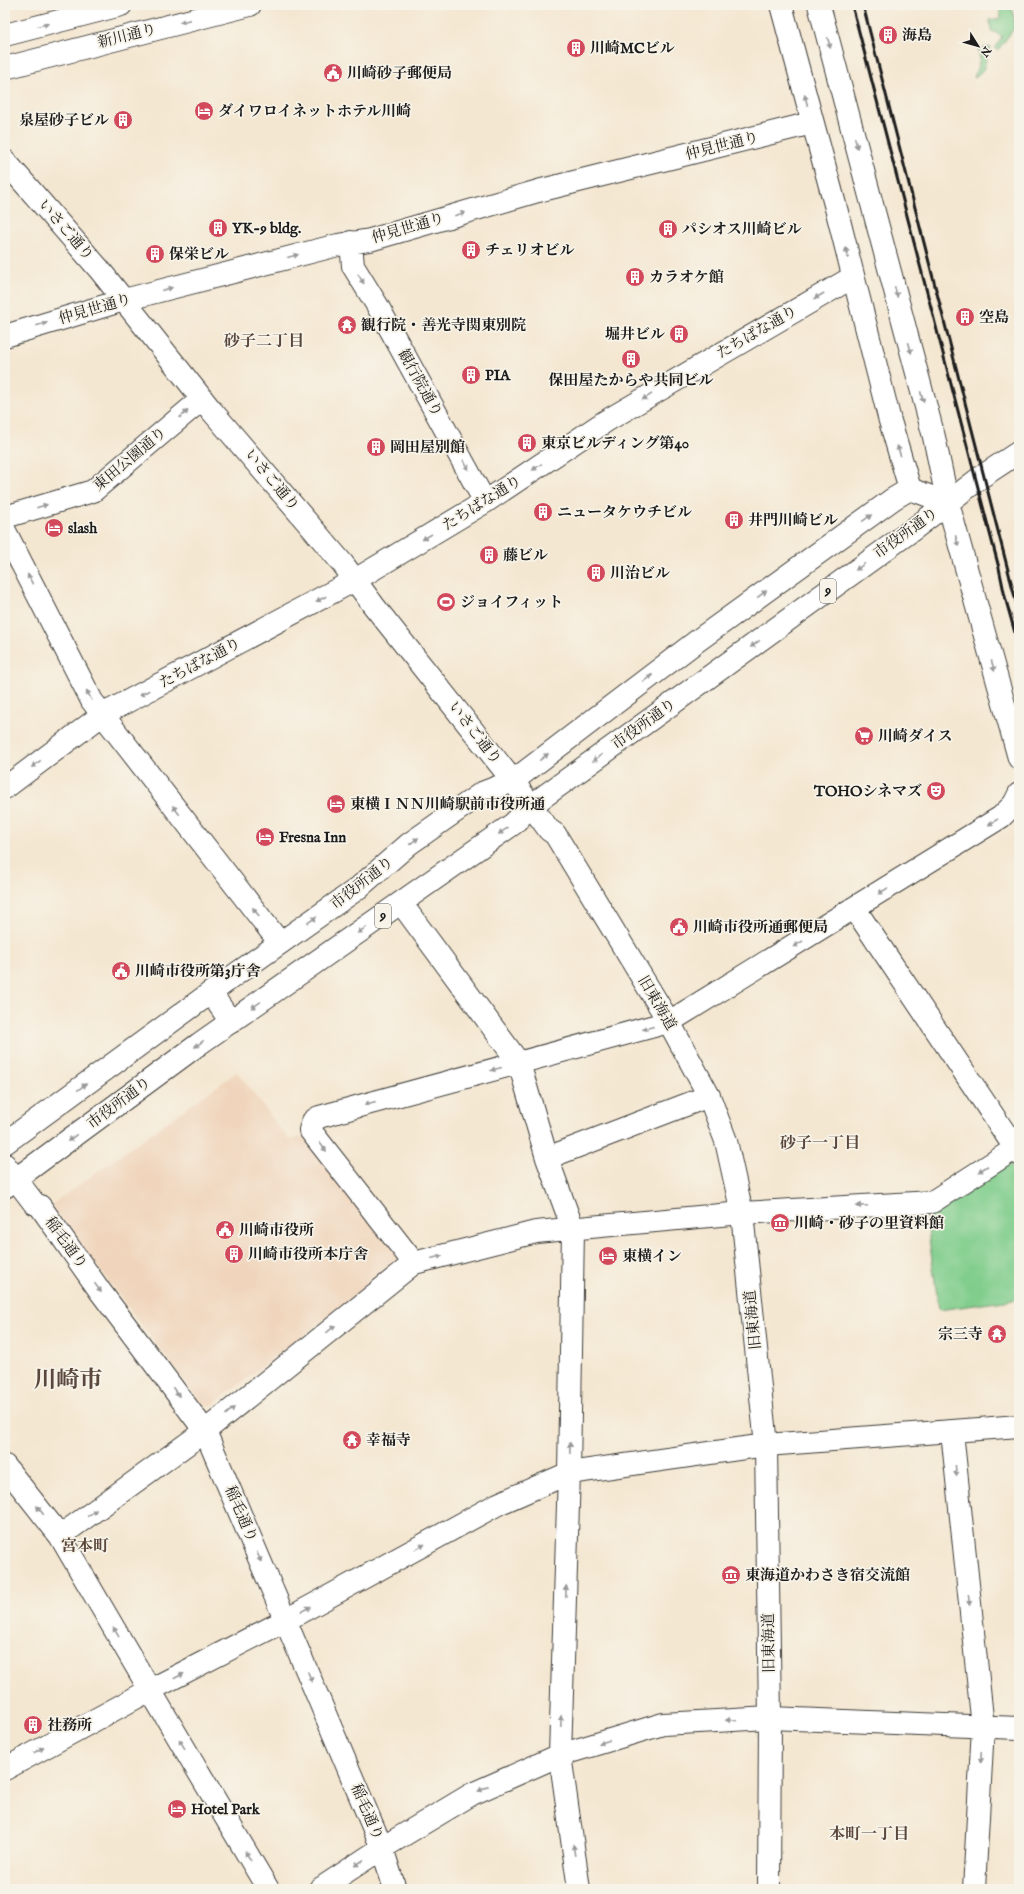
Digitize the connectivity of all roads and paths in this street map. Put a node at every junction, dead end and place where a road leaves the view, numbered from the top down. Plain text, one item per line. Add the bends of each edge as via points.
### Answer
1 (121, 5) edge
2 (250, 5) edge
3 (781, 5) edge
4 (819, 5) edge
5 (5, 34) edge
6 (5, 68) edge
7 (812, 123) junction
8 (5, 161) edge
9 (351, 242) junction
10 (853, 277) junction
11 (124, 300) junction
12 (5, 336) edge
13 (202, 399) junction
14 (1019, 452) edge
15 (910, 489) junction
16 (485, 502) junction
17 (948, 503) junction
18 (5, 517) edge
19 (5, 531) edge
20 (355, 580) junction
21 (102, 714) junction
22 (1019, 758) edge
23 (513, 781) junction
24 (5, 788) edge
25 (1019, 794) edge
26 (532, 806) junction
27 (401, 903) junction
28 (855, 909) junction
29 (280, 943) junction
30 (211, 993) junction
31 (231, 1022) junction
32 (669, 1022) junction
33 (519, 1063) junction
34 (709, 1096) junction
35 (5, 1143) edge
36 (1017, 1151) edge
37 (547, 1158) junction
38 (9, 1177) edge
39 (742, 1213) junction
40 (573, 1229) junction
41 (414, 1263) junction
42 (1019, 1426) edge
43 (205, 1431) junction
44 (952, 1432) junction
45 (766, 1445) junction
46 (5, 1466) edge
47 (569, 1473) junction
48 (60, 1536) junction
49 (286, 1620) junction
50 (150, 1690) junction
51 (770, 1718) junction
52 (983, 1727) junction
53 (1019, 1728) edge
54 (560, 1755) junction
55 (5, 1769) edge
56 (382, 1848) junction
57 (268, 1889) edge
58 (320, 1889) edge
59 (395, 1889) edge
60 (579, 1889) edge
61 (769, 1889) edge
62 (974, 1889) edge

5 -> 1 street, 新川通り
2 -> 6 street, 新川通り
7 -> 3 street
4 -> 17 street via 942,471
9 -> 7 street, 仲見世通り via 370,240 538,191
10 -> 7 street
8 - 11 street, いさご通り
11 -> 9 street, 仲見世通り
9 -> 16 street, 観行院通り via 353,266
15 -> 10 street
10 -> 16 street, たちばな通り via 606,422
12 -> 11 street, 仲見世通り
11 - 13 street, いさご通り
18 -> 13 street, 東田公園通り via 93,491
13 - 20 street, いさご通り
14 - 17 street, 9
15 - 17 street, 市役所通り
23 -> 15 street, 市役所通り / 9 via 714,628
16 -> 20 street, たちばな通り
17 -> 22 street
17 -> 26 street, 市役所通り / 9
21 -> 19 street via 92,701
20 -> 21 street, たちばな通り
20 - 23 street, いさご通り
21 -> 24 street, たちばな通り
29 -> 21 street
23 - 26 street, いさご通り
29 -> 23 street, 市役所通り / 9 via 357,889 409,844 482,793
25 -> 28 street via 1014,804 1001,817
26 -> 27 street, 市役所通り / 9 via 513,824
26 - 32 street, 旧東海道 via 554,834
27 -> 31 street, 市役所通り / 9
27 - 33 street
28 -> 32 street
28 - 36 street
29 - 30 street, 市役所通り / 9
30 - 31 street
35 -> 30 street, 市役所通り / 9
31 -> 38 street, 市役所通り / 9
32 -> 33 street
32 - 34 street, 旧東海道
33 - 37 street
33 -> 41 street via 319,1117 313,1121 310,1130
34 - 37 street
34 - 39 street, 旧東海道 via 726,1142
36 -> 39 street via 932,1202
37 - 40 street
38 -> 43 street, 稲毛通り via 40,1206
39 - 40 street
39 - 45 street, 旧東海道
41 -> 40 street via 536,1232
47 -> 40 street
43 -> 41 street
42 - 44 street
48 -> 43 street
43 -> 49 street, 稲毛通り
44 - 45 street
44 -> 52 street
45 - 47 street
45 - 51 street, 旧東海道
48 -> 46 street
49 -> 47 street via 498,1504
54 -> 47 street
50 -> 48 street
50 -> 49 street
49 -> 56 street, 稲毛通り
55 -> 50 street
57 -> 50 street
51 - 52 street
51 -> 54 street via 664,1724
51 - 61 street, 旧東海道
52 - 53 street
52 -> 62 street
54 -> 56 street via 472,1794
60 -> 54 street
56 -> 58 street
56 - 59 street, 稲毛通り

